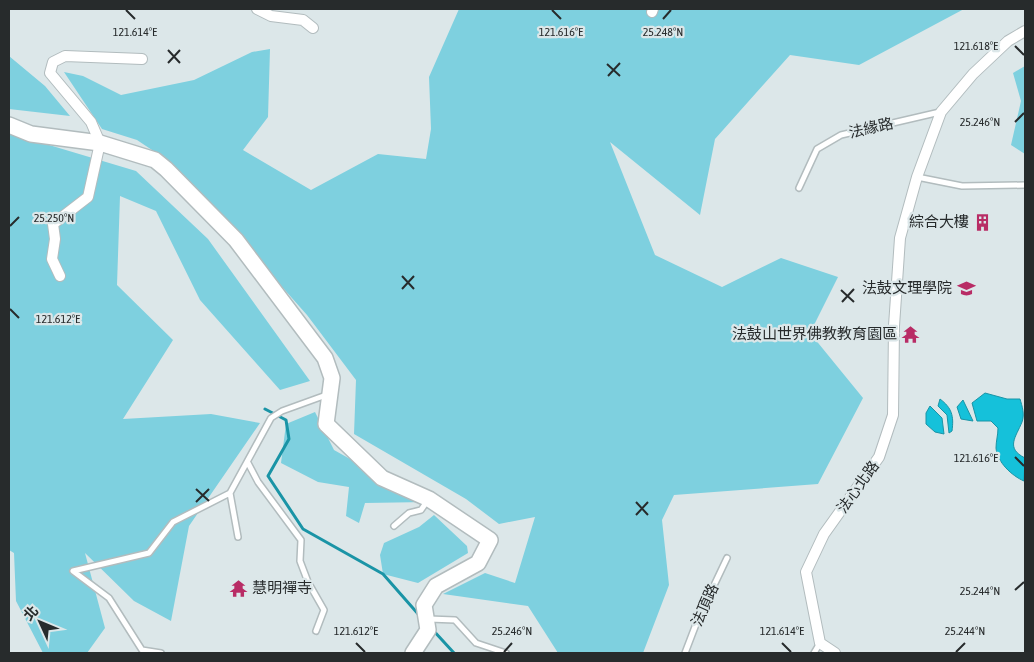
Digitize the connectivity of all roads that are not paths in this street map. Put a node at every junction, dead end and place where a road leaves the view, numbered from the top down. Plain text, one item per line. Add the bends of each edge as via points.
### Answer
1 (257, 9) edge
2 (313, 28) dead end
3 (1025, 31) edge
4 (142, 59) dead end
5 (941, 112) junction
6 (9, 125) edge
7 (100, 143) junction
8 (917, 177) junction
9 (1025, 185) edge
10 (799, 188) dead end
11 (60, 276) dead end
12 (332, 393) junction
13 (248, 463) junction
14 (230, 493) junction
15 (428, 499) junction
16 (394, 526) dead end
17 (238, 537) dead end
18 (727, 558) dead end
19 (426, 619) junction
20 (316, 630) dead end
21 (820, 643) junction
22 (161, 653) edge
23 (413, 653) edge
24 (506, 653) edge
25 (685, 653) edge
26 (814, 653) edge
27 (835, 653) edge

1 - 2 street via 271,16 303,20
3 - 5 street, 法心北路 via 1008,41 973,74
4 - 7 street via 65,56 53,62 50,73 91,122
5 - 8 street, 法心北路
5 - 10 lane, 法緣路 via 840,135 817,149
6 - 7 street via 31,134
7 - 11 street via 88,197 53,224 56,239 52,259
7 - 12 street via 155,160 236,240 325,358 332,378
8 - 9 lane via 962,186
8 - 21 street, 法心北路 via 900,238 894,326 893,415 879,457 824,534 806,572
12 - 13 lane via 282,410 271,418
12 - 15 street via 326,424 382,478
13 - 14 lane
13 - 20 lane via 258,482 301,540 300,561 324,610
14 - 17 lane
14 - 22 lane via 172,522 149,553 73,571 109,598 142,650
15 - 16 lane via 421,510 409,512
15 - 19 street via 490,540 478,563 436,586 424,605
18 - 25 lane, 法頂路
19 - 23 street via 428,630
19 - 24 lane via 455,620 476,642
21 - 26 lane
21 - 27 street

